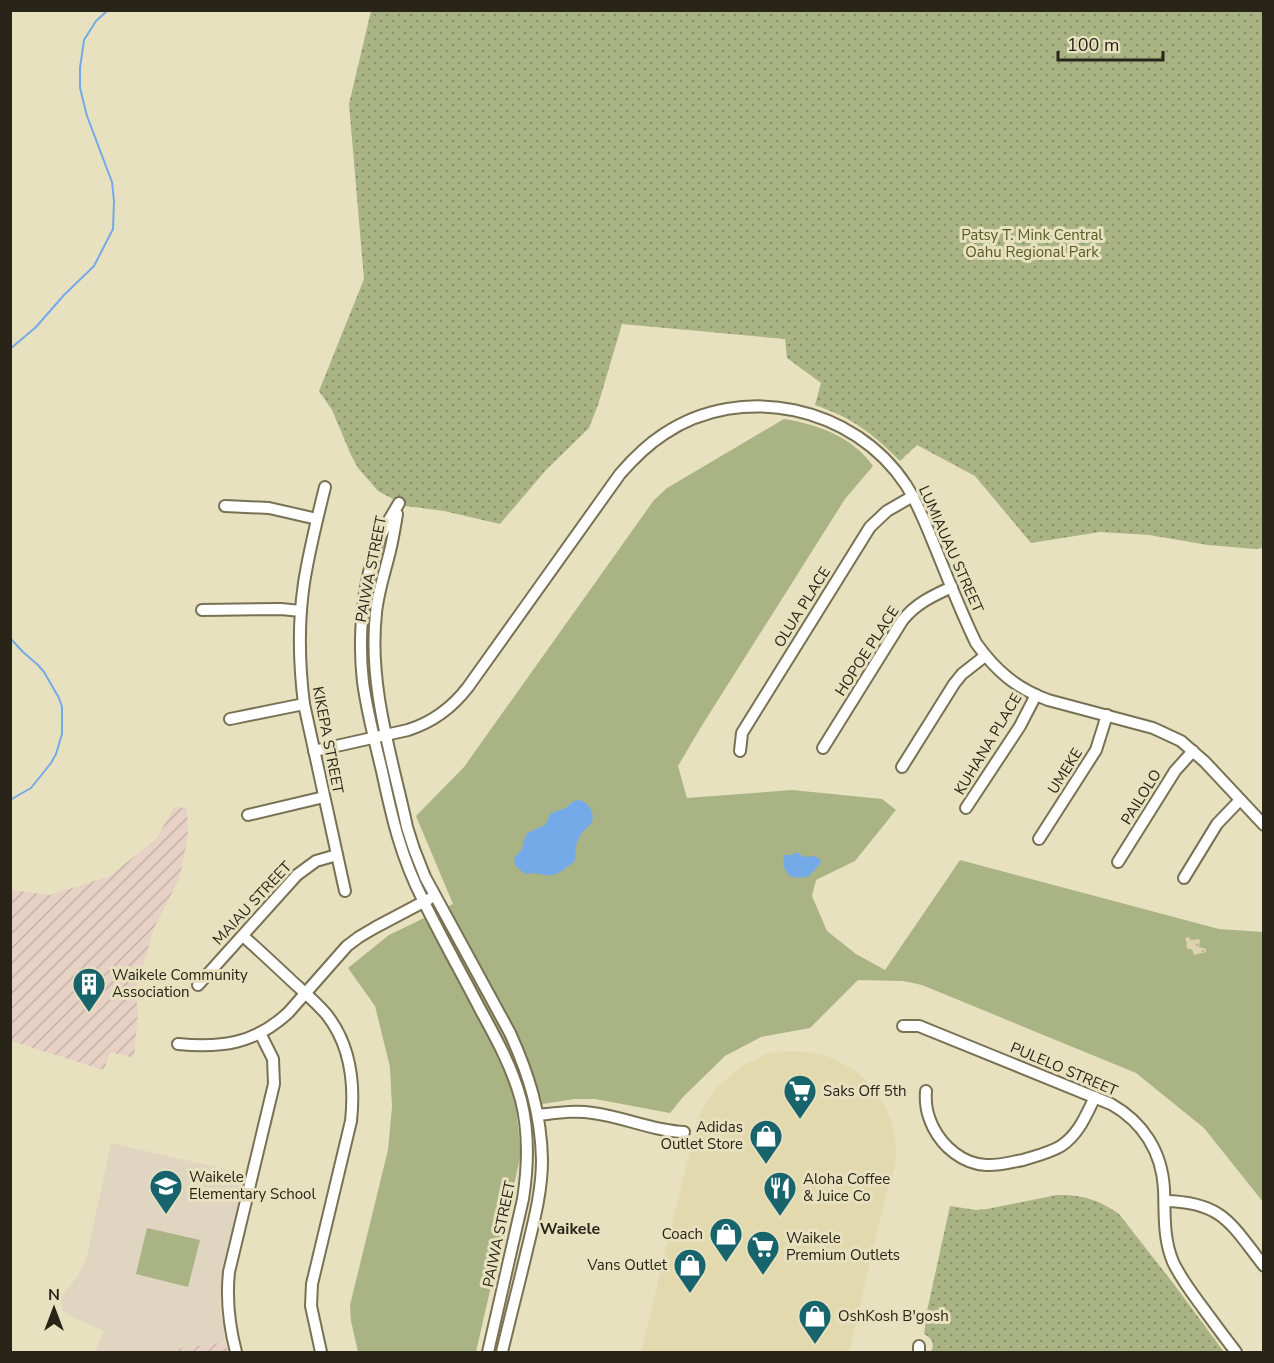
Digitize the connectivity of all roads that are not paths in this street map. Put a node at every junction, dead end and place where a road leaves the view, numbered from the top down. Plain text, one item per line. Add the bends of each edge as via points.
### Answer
1 (325, 487) dead end
2 (913, 496) junction
3 (225, 506) dead end
4 (317, 519) junction
5 (952, 588) junction
6 (202, 610) dead end
7 (301, 611) junction
8 (985, 656) junction
9 (1036, 695) junction
10 (303, 704) junction
11 (1107, 715) junction
12 (230, 719) dead end
13 (386, 735) junction
14 (374, 738) junction
15 (823, 748) dead end
16 (314, 751) junction
17 (740, 751) dead end
18 (1193, 751) junction
19 (902, 767) dead end
20 (324, 797) junction
21 (1240, 800) junction
22 (966, 808) dead end
23 (248, 815) dead end
24 (1263, 825) edge
25 (1039, 839) dead end
26 (337, 855) junction
27 (1118, 862) dead end
28 (1184, 878) dead end
29 (345, 891) dead end
30 (435, 896) junction
31 (423, 902) junction
32 (243, 936) junction
33 (198, 985) dead end
34 (305, 993) junction
35 (903, 1026) dead end
36 (260, 1033) junction
37 (178, 1044) dead end
38 (926, 1092) dead end
39 (1095, 1097) junction
40 (521, 1102) junction
41 (538, 1116) junction
42 (526, 1131) junction
43 (684, 1132) dead end
44 (1164, 1202) junction
45 (1263, 1266) edge
46 (236, 1353) edge
47 (321, 1353) edge
48 (488, 1353) edge
49 (502, 1353) edge
50 (1236, 1353) edge

1 - 4 street, KIKEPA STREET
2 - 5 street, LUMIAUAU STREET
2 - 13 street, LUMIAUAU STREET via 893,468 868,444 817,416 761,406 727,409 694,418 664,434 632,460 462,696 427,723
2 - 17 street, OLUA PLACE via 887,511 870,527 742,733
3 - 4 street via 269,508
4 - 7 street, KIKEPA STREET
5 - 8 street, LUMIAUAU STREET
5 - 15 street, HOPOE PLACE via 923,601 902,621
6 - 7 street
7 - 10 street, KIKEPA STREET
8 - 9 street, LUMIAUAU STREET via 1005,677
8 - 19 street via 954,684
9 - 11 street, LUMIAUAU STREET
9 - 22 street, KUHANA PLACE
10 - 12 street
10 - 16 street, KIKEPA STREET
11 - 18 street, LUMIAUAU STREET via 1165,733
11 - 25 street, UMEKE via 1096,750
13 - 14 street, LUMIAUAU STREET
13 - 14 street, PAIWA STREET via 378,693 374,633 399,503 377,545 362,616 363,682
13 - 30 street, PAIWA STREET via 410,838
14 - 16 street, LUMIAUAU STREET
14 - 31 street, PAIWA STREET via 398,840
16 - 20 street, KIKEPA STREET
18 - 21 street, LUMIAUAU STREET
18 - 27 street, PAILOLO via 1175,771
20 - 23 street
20 - 26 street, KIKEPA STREET
21 - 24 street, LUMIAUAU STREET
21 - 28 street via 1218,824
26 - 29 street, KIKEPA STREET
26 - 32 street, MAIAU STREET via 316,861 297,875
30 - 31 street
30 - 41 street, PAIWA STREET via 510,1033 528,1076
31 - 34 street via 347,946
31 - 40 street, PAIWA STREET via 503,1050
32 - 33 street, MAIAU STREET
32 - 34 street
34 - 36 street via 280,1020
34 - 47 street via 336,1030 353,1086 351,1121 312,1284 311,1306
35 - 39 street, PULELO STREET via 919,1026
36 - 37 street via 217,1046
36 - 46 street via 273,1059 274,1084 230,1272 227,1296
38 - 39 street via 925,1104 943,1143 959,1156 986,1165 1042,1155 1062,1145 1077,1131
39 - 44 street, PULELO STREET via 1124,1111 1151,1142 1163,1179
40 - 41 street
40 - 42 street, PAIWA STREET
41 - 42 street
41 - 43 street via 591,1112
41 - 49 street, PAIWA STREET via 542,1161 539,1199
42 - 48 street, PAIWA STREET via 527,1177
44 - 45 street via 1200,1205 1222,1216
44 - 50 street, PULELO STREET via 1166,1235 1178,1273

